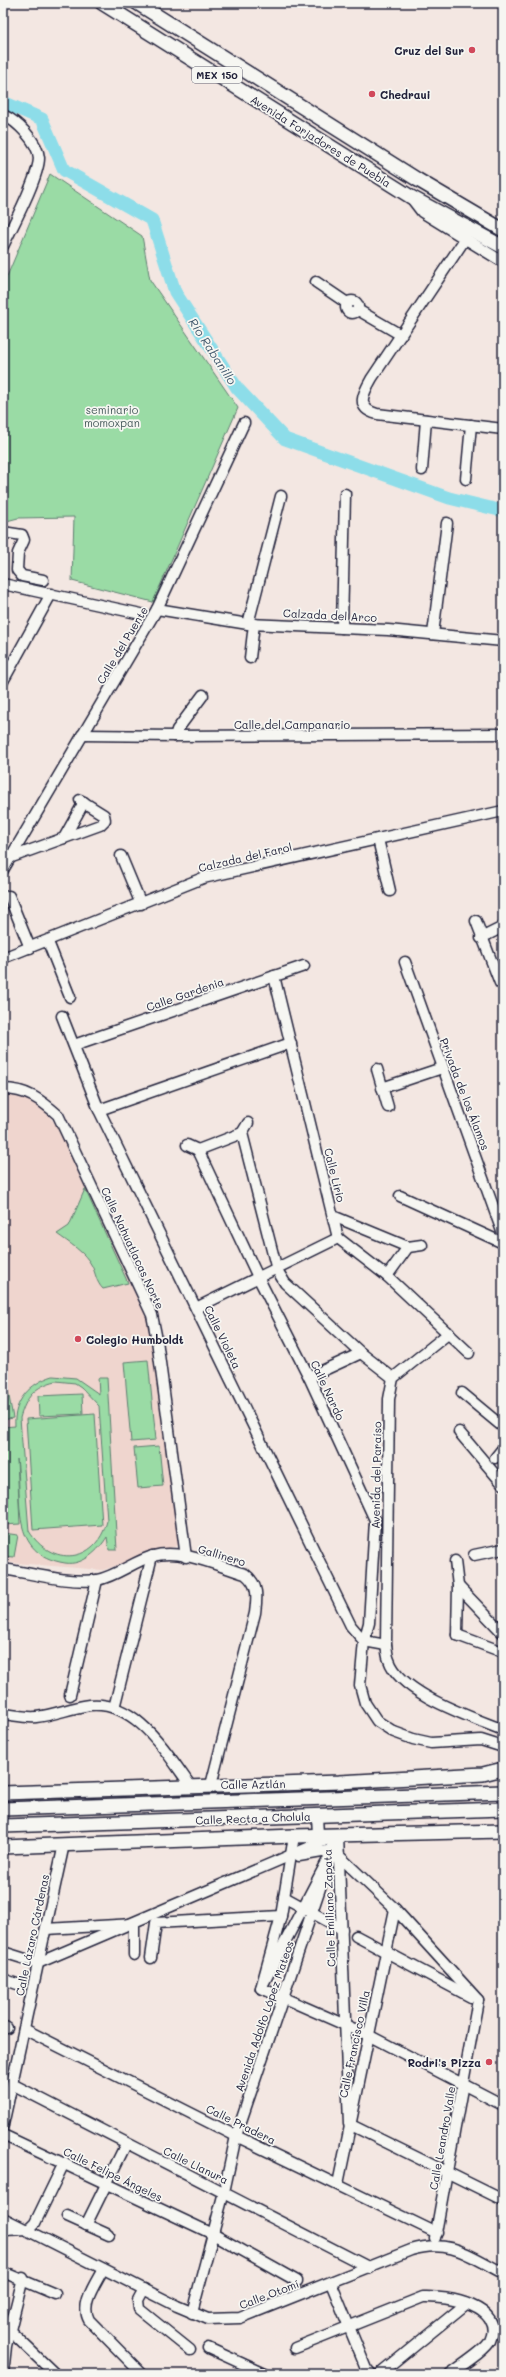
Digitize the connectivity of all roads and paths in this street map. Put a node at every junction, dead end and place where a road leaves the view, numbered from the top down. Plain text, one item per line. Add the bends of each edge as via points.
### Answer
1 (102, 3) edge
2 (137, 3) edge
3 (3, 115) edge
4 (411, 197) junction
5 (503, 230) edge
6 (464, 239) junction
7 (3, 246) edge
8 (503, 247) edge
9 (503, 262) edge
10 (316, 282) dead end
11 (401, 335) junction
12 (426, 420) junction
13 (244, 423) dead end
14 (471, 425) junction
15 (503, 429) edge
16 (422, 470) dead end
17 (466, 479) dead end
18 (345, 494) dead end
19 (281, 496) dead end
20 (447, 523) dead end
21 (3, 532) edge
22 (43, 580) dead end
23 (3, 584) edge
24 (51, 594) junction
25 (157, 609) junction
26 (141, 614) dead end
27 (251, 624) junction
28 (342, 628) junction
29 (433, 634) junction
30 (503, 641) edge
31 (250, 658) dead end
32 (3, 681) edge
33 (202, 695) dead end
34 (503, 734) edge
35 (82, 735) junction
36 (175, 736) junction
37 (503, 811) edge
38 (64, 838) junction
39 (378, 839) junction
40 (12, 856) junction
41 (120, 856) dead end
42 (3, 870) edge
43 (390, 891) dead end
44 (10, 896) dead end
45 (141, 904) junction
46 (476, 921) dead end
47 (503, 927) edge
48 (481, 938) junction
49 (48, 942) junction
50 (30, 948) junction
51 (3, 958) edge
52 (405, 962) dead end
53 (304, 966) dead end
54 (274, 976) junction
55 (503, 985) edge
56 (70, 997) dead end
57 (62, 1016) dead end
58 (291, 1043) junction
59 (74, 1045) junction
60 (442, 1068) junction
61 (377, 1069) dead end
62 (382, 1088) junction
63 (3, 1089) edge
64 (388, 1107) dead end
65 (99, 1110) junction
66 (248, 1123) dead end
67 (242, 1133) junction
68 (187, 1145) dead end
69 (198, 1150) junction
70 (400, 1196) dead end
71 (333, 1216) junction
72 (503, 1234) edge
73 (338, 1238) junction
74 (503, 1243) edge
75 (422, 1245) dead end
76 (408, 1247) junction
77 (277, 1270) junction
78 (387, 1276) junction
79 (258, 1277) junction
80 (196, 1308) junction
81 (449, 1333) junction
82 (361, 1353) junction
83 (469, 1353) dead end
84 (309, 1377) junction
85 (394, 1378) junction
86 (462, 1394) dead end
87 (503, 1427) edge
88 (458, 1432) dead end
89 (503, 1448) edge
90 (495, 1458) dead end
91 (503, 1484) edge
92 (376, 1520) junction
93 (388, 1520) junction
94 (503, 1549) edge
95 (474, 1555) dead end
96 (152, 1556) junction
97 (186, 1557) junction
98 (455, 1560) dead end
99 (3, 1569) edge
100 (97, 1580) junction
101 (458, 1586) junction
102 (503, 1633) edge
103 (364, 1641) junction
104 (386, 1645) junction
105 (503, 1652) edge
106 (70, 1695) dead end
107 (114, 1708) junction
108 (3, 1714) edge
109 (501, 1729) edge
110 (488, 1741) junction
111 (503, 1747) edge
112 (503, 1769) edge
113 (190, 1785) junction
114 (211, 1785) junction
115 (79, 1790) junction
116 (503, 1792) edge
117 (3, 1793) edge
118 (109, 1806) junction
119 (3, 1809) edge
120 (503, 1809) edge
121 (317, 1816) junction
122 (270, 1817) junction
123 (3, 1826) edge
124 (503, 1832) edge
125 (338, 1835) junction
126 (294, 1836) junction
127 (318, 1837) junction
128 (64, 1844) junction
129 (3, 1847) edge
130 (334, 1851) junction
131 (291, 1856) junction
132 (284, 1897) junction
133 (395, 1909) junction
134 (307, 1910) junction
135 (281, 1916) junction
136 (132, 1924) junction
137 (46, 1929) junction
138 (342, 1929) junction
139 (356, 1936) dead end
140 (3, 1952) edge
141 (385, 1952) junction
142 (134, 1955) dead end
143 (152, 1958) dead end
144 (38, 1963) junction
145 (3, 1979) edge
146 (17, 1984) dead end
147 (261, 1988) junction
148 (283, 1997) junction
149 (478, 2000) junction
150 (346, 2025) junction
151 (24, 2029) junction
152 (368, 2035) junction
153 (12, 2084) junction
154 (464, 2084) junction
155 (503, 2105) edge
156 (350, 2124) junction
157 (3, 2125) edge
158 (3, 2135) edge
159 (236, 2136) junction
160 (126, 2144) junction
161 (64, 2163) junction
162 (449, 2171) junction
163 (105, 2183) junction
164 (338, 2184) junction
165 (224, 2192) junction
166 (503, 2200) edge
167 (67, 2216) dead end
168 (3, 2218) edge
169 (86, 2225) junction
170 (29, 2229) junction
171 (3, 2230) edge
172 (437, 2233) junction
173 (213, 2234) junction
174 (109, 2235) dead end
175 (433, 2244) junction
176 (370, 2268) junction
177 (103, 2269) junction
178 (503, 2273) edge
179 (10, 2275) dead end
180 (23, 2278) junction
181 (297, 2281) dead end
182 (331, 2283) junction
183 (144, 2289) junction
184 (55, 2294) dead end
185 (466, 2304) junction
186 (192, 2313) junction
187 (350, 2326) junction
188 (10, 2331) junction
189 (208, 2348) dead end
190 (295, 2348) dead end
191 (190, 2350) dead end
192 (4, 2374) edge
193 (55, 2374) edge
194 (142, 2374) edge
195 (265, 2374) edge
196 (371, 2374) edge
197 (380, 2374) edge
198 (450, 2374) edge

1 - 4 main road, Avenida Forjadores de Puebla / MEX 150
2 - 5 main road, Avenida Forjadores de Puebla / MEX 150 via 418,180
3 - 7 street via 19,126 39,156 36,172
4 - 6 street via 422,212
4 - 8 main road, Avenida Forjadores de Puebla / MEX 150
6 - 9 street
6 - 11 street
10 - 11 street via 347,303 347,311 355,313 358,310
11 - 12 street via 363,394 363,403 365,408 377,414
12 - 14 street
12 - 16 street
13 - 25 street, Calle del Puente
14 - 15 street
14 - 17 street
18 - 28 street
19 - 27 street
20 - 29 street
21 - 22 street via 22,535 24,540 18,553 17,570 22,576
23 - 24 street
24 - 26 street
24 - 32 street
25 - 27 street, Calzada del Arco
25 - 35 street, Calle del Puente
27 - 28 street, Calzada del Arco
27 - 31 street
28 - 29 street, Calzada del Arco
29 - 30 street, Calzada del Arco
33 - 36 street
34 - 36 street, Calle del Campanario
35 - 36 street, Calle del Campanario
35 - 40 street, Calle del Puente
37 - 39 street, Calzada del Farol
38 - 38 street via 100,825 105,820 104,815 82,801
38 - 40 street
39 - 43 street
39 - 45 street, Calzada del Farol via 203,878
40 - 42 street, Calle del Puente
41 - 45 street
44 - 50 street
45 - 49 street, Calzada del Farol
46 - 48 street
47 - 48 street
48 - 55 street
49 - 50 street, Calzada del Farol
49 - 56 street
50 - 51 street, Calzada del Farol
52 - 60 street, Privada de los Álamos
53 - 54 street, Calle Gardenia
54 - 58 street, Calle Lirio
54 - 59 street, Calle Gardenia
57 - 59 street, Calle Violeta
58 - 65 street
58 - 71 street, Calle Lirio
59 - 65 street, Calle Violeta
60 - 62 street
60 - 72 street, Privada de los Álamos via 487,1184
61 - 62 street
62 - 64 street
63 - 97 street, Calle Nahuatlacas Norte via 17,1089 36,1096 58,1115 152,1314
65 - 80 street, Calle Violeta
66 - 67 street
67 - 69 street
67 - 77 street
68 - 69 street
69 - 79 street, Calle Nardo
70 - 74 street
71 - 73 street, Calle Lirio
71 - 76 street
73 - 77 street
73 - 78 street
75 - 76 street
76 - 78 street
77 - 79 street
77 - 82 street via 285,1283
78 - 81 street
79 - 80 street
79 - 84 street, Calle Nardo
80 - 103 street, Calle Violeta via 351,1626
81 - 83 street
81 - 85 street
82 - 84 street
82 - 85 street
84 - 92 street, Calle Nardo
85 - 93 street, Avenida del Paraíso via 389,1399
86 - 87 street
88 - 91 street
89 - 90 street
92 - 93 street
92 - 103 street, Calle Nardo via 370,1623
93 - 104 street, Avenida del Paraíso
94 - 95 street
96 - 97 street, Gallinero via 163,1554
96 - 100 street, Gallinero
96 - 107 street
97 - 114 street, Gallinero via 245,1574 257,1589 255,1613
98 - 101 street
99 - 100 street, Gallinero via 69,1579
100 - 106 street
101 - 102 street
101 - 105 street via 452,1637
103 - 104 street
103 - 110 street, Calle Nardo via 360,1685 365,1703 377,1721 394,1732 425,1742
104 - 109 street, Avenida del Paraíso via 389,1661 417,1692
107 - 108 street via 90,1705 35,1717
107 - 113 street via 138,1721 160,1744
109 - 110 street
110 - 111 street, Calle Nardo
112 - 114 main road, Calle Aztlán via 483,1774 339,1782
113 - 114 main road, Calle Aztlán
113 - 115 main road, Calle Aztlán
115 - 117 main road, Calle Aztlán
115 - 118 main road
116 - 118 main road, Calle Recta a Cholula
118 - 119 main road, Calle Recta a Cholula
120 - 121 main road, Calle Recta a Cholula
121 - 122 main road, Calle Recta a Cholula
121 - 127 street
122 - 123 main road, Calle Recta a Cholula
122 - 127 main road
124 - 125 main road, Calle Recta a Cholula
125 - 127 main road, Calle Recta a Cholula
125 - 130 street, Avenida Adolfo López Mateos
126 - 127 main road, Calle Recta a Cholula
126 - 128 main road, Calle Recta a Cholula
126 - 131 street, Avenida Adolfo López Mateos
127 - 130 street
127 - 131 street, Calle Emiliano Zapata
128 - 129 main road, Calle Recta a Cholula
128 - 137 street, Calle Lázaro Cárdenas
130 - 131 street
130 - 133 street
130 - 134 street, Avenida Adolfo López Mateos
130 - 138 street, Calle Emiliano Zapata
131 - 132 street, Avenida Adolfo López Mateos
131 - 136 street, Calle Emiliano Zapata
132 - 134 street
132 - 135 street, Avenida Adolfo López Mateos
133 - 141 street, Calle Francisco Villa
133 - 149 street
134 - 138 street
134 - 147 street, Avenida Adolfo López Mateos
134 - 148 street, Avenida Adolfo López Mateos
135 - 143 street via 156,1923
135 - 147 street, Avenida Adolfo López Mateos
136 - 137 street
136 - 142 street
136 - 144 street, Calle Emiliano Zapata
137 - 144 street, Calle Lázaro Cárdenas
138 - 150 street, Calle Emiliano Zapata
139 - 141 street
140 - 144 street
141 - 149 street
141 - 152 street, Calle Francisco Villa
144 - 151 street, Calle Lázaro Cárdenas
145 - 146 street
147 - 148 street
148 - 150 street
148 - 159 street, Avenida Adolfo López Mateos
149 - 154 street, Calle Leandro Valle
150 - 152 street
150 - 156 street, Calle Emiliano Zapata
151 - 153 street, Calle Lázaro Cárdenas
151 - 159 street, Calle Pradera
152 - 154 street
152 - 156 street, Calle Francisco Villa
153 - 157 street, Calle Lázaro Cárdenas
153 - 160 street, Calle Llanura
154 - 155 street
154 - 162 street, Calle Leandro Valle
156 - 162 street
156 - 164 street, Calle Francisco Villa
158 - 161 street, Calle Felipe Ángeles
159 - 164 street, Calle Pradera
159 - 165 street, Avenida Adolfo López Mateos
160 - 163 street
160 - 165 street, Calle Llanura
161 - 163 street, Calle Felipe Ángeles
161 - 170 street via 35,2223
162 - 166 street
162 - 172 street, Calle Leandro Valle
163 - 169 street
163 - 173 street, Calle Felipe Ángeles
164 - 172 street, Calle Pradera
165 - 173 street, Avenida Adolfo López Mateos
165 - 176 street, Calle Llanura
167 - 169 street
168 - 170 street, Calle Otomí
169 - 174 street
170 - 171 street
170 - 177 street, Calle Otomí
172 - 175 street
173 - 181 street, Calle Felipe Ángeles
173 - 186 street, Avenida Adolfo López Mateos
175 - 176 street, Calle Otomí via 411,2250
175 - 178 street, Calle Otomí via 457,2250
176 - 182 street, Calle Otomí
177 - 183 street, Calle Otomí
177 - 194 street via 86,2304 85,2312 89,2320
179 - 180 street
180 - 184 street
180 - 188 street
182 - 186 street, Calle Otomí via 240,2318 208,2318
182 - 187 street
183 - 186 street, Calle Otomí
183 - 191 street via 138,2300 139,2309
185 - 187 street via 438,2296 424,2297
185 - 197 street
185 - 198 street via 481,2310 492,2320 494,2330 490,2342
187 - 190 street
187 - 196 street via 366,2368
188 - 192 street
188 - 193 street
189 - 195 street

